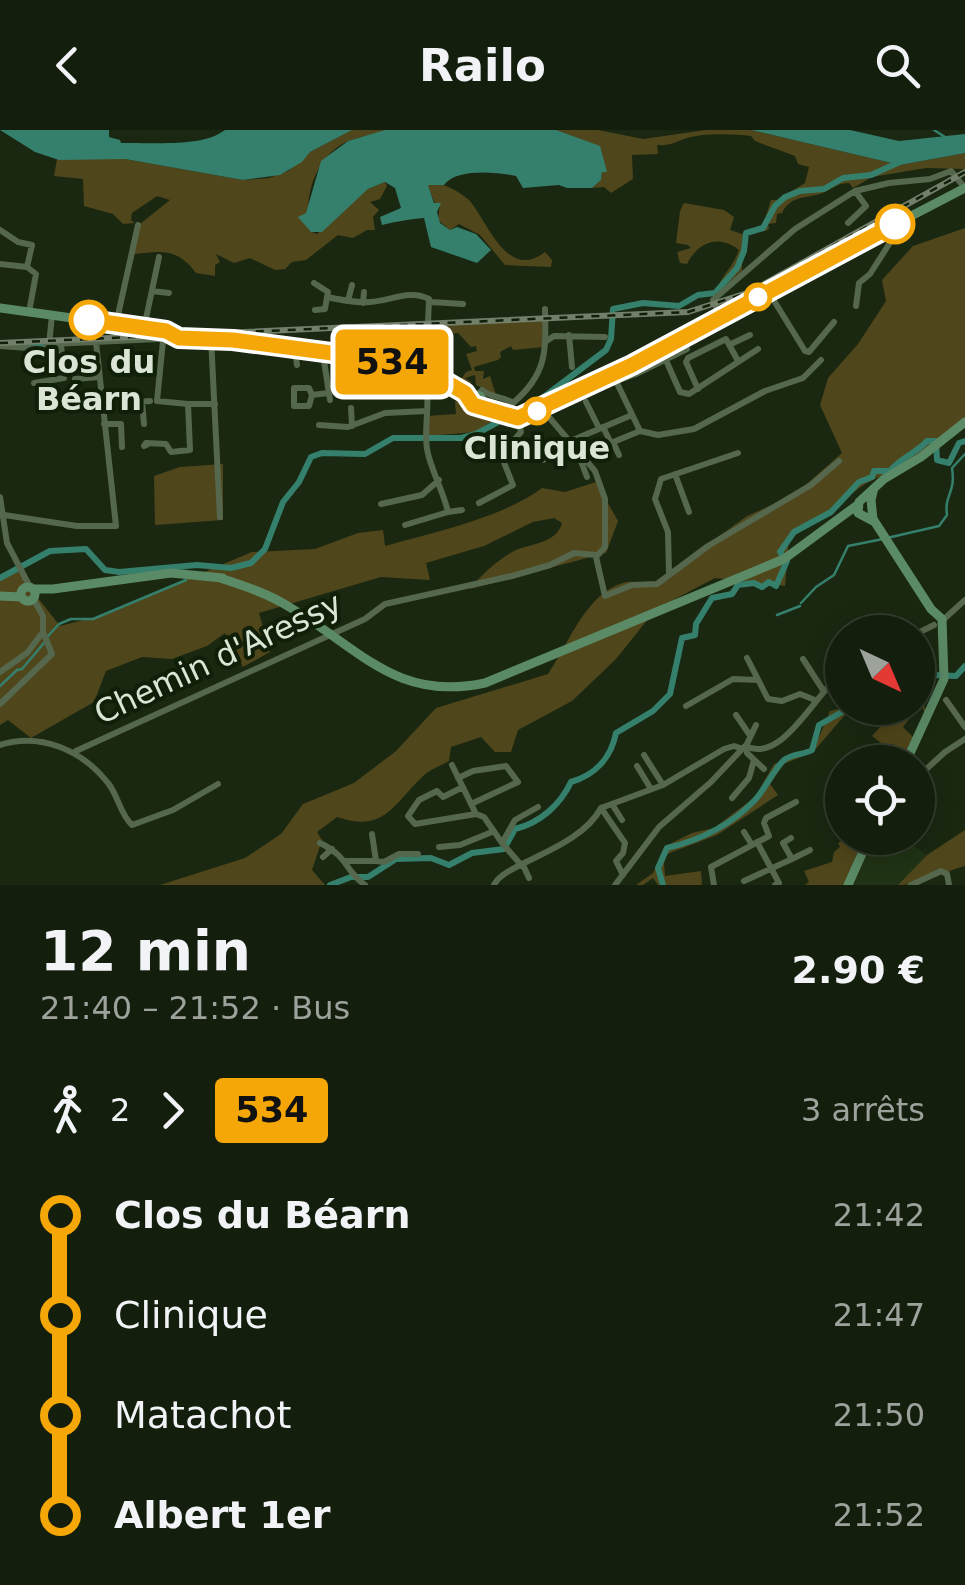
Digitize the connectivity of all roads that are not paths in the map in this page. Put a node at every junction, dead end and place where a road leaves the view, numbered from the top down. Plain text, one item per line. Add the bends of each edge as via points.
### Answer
1 (965, 188) edge
2 (855, 191) junction
3 (848, 223) dead end
4 (138, 225) dead end
5 (888, 228) junction
6 (0, 230) edge
7 (160, 256) dead end
8 (0, 264) edge
9 (27, 267) junction
10 (314, 283) dead end
11 (352, 285) dead end
12 (152, 292) junction
13 (364, 292) dead end
14 (768, 292) junction
15 (170, 293) dead end
16 (327, 297) junction
17 (348, 301) junction
18 (364, 302) junction
19 (431, 302) junction
20 (463, 304) dead end
21 (856, 306) dead end
22 (0, 308) edge
23 (545, 309) dead end
24 (315, 310) dead end
25 (29, 312) junction
26 (52, 315) junction
27 (720, 316) junction
28 (834, 322) dead end
29 (116, 324) junction
30 (144, 328) junction
31 (569, 335) junction
32 (750, 335) dead end
33 (605, 337) dead end
34 (211, 338) junction
35 (176, 339) junction
36 (163, 341) junction
37 (374, 341) dead end
38 (96, 342) junction
39 (357, 342) dead end
40 (545, 342) junction
41 (49, 344) junction
42 (60, 344) junction
43 (731, 344) junction
44 (0, 346) edge
45 (293, 349) junction
46 (687, 349) dead end
47 (758, 350) dead end
48 (323, 354) junction
49 (362, 358) junction
50 (666, 358) junction
51 (822, 360) dead end
52 (738, 361) junction
53 (631, 364) junction
54 (296, 365) dead end
55 (420, 366) junction
56 (572, 367) dead end
57 (98, 377) junction
58 (75, 379) dead end
59 (34, 383) dead end
60 (698, 389) junction
61 (427, 392) junction
62 (101, 394) junction
63 (312, 395) dead end
64 (476, 400) junction
65 (150, 401) junction
66 (586, 402) dead end
67 (188, 404) junction
68 (215, 404) junction
69 (351, 408) dead end
70 (542, 409) junction
71 (427, 411) junction
72 (632, 415) junction
73 (508, 417) junction
74 (965, 422) edge
75 (104, 424) junction
76 (144, 424) dead end
77 (319, 424) dead end
78 (352, 426) junction
79 (601, 428) junction
80 (640, 431) junction
81 (568, 442) junction
82 (613, 442) junction
83 (148, 444) dead end
84 (122, 448) dead end
85 (577, 452) junction
86 (738, 453) dead end
87 (619, 455) dead end
88 (542, 460) dead end
89 (839, 461) dead end
90 (675, 474) junction
91 (587, 478) dead end
92 (440, 480) junction
93 (0, 497) edge
94 (384, 503) dead end
95 (479, 503) dead end
96 (462, 510) dead end
97 (866, 510) junction
98 (448, 512) junction
99 (689, 512) dead end
100 (4, 515) junction
101 (220, 516) dead end
102 (839, 522) junction
103 (405, 525) dead end
104 (824, 531) junction
105 (881, 533) junction
106 (596, 555) junction
107 (669, 574) junction
108 (29, 593) junction
109 (1, 596) edge
110 (965, 600) edge
111 (937, 620) junction
112 (45, 636) junction
113 (747, 658) dead end
114 (803, 659) dead end
115 (0, 672) edge
116 (758, 681) junction
117 (823, 690) joint
118 (815, 700) junction
119 (946, 700) dead end
120 (0, 704) edge
121 (686, 706) dead end
122 (736, 714) dead end
123 (756, 724) dead end
124 (965, 727) edge
125 (749, 734) junction
126 (965, 739) edge
127 (914, 745) edge
128 (0, 746) edge
129 (746, 750) junction
130 (76, 751) junction
131 (644, 755) dead end
132 (754, 760) junction
133 (935, 760) edge
134 (452, 765) dead end
135 (637, 766) dead end
136 (764, 770) dead end
137 (458, 778) junction
138 (218, 784) dead end
139 (663, 785) junction
140 (463, 787) junction
141 (651, 789) junction
142 (732, 798) dead end
143 (796, 802) dead end
144 (471, 804) junction
145 (612, 804) junction
146 (538, 807) dead end
147 (600, 809) junction
148 (476, 814) junction
149 (622, 820) dead end
150 (492, 832) junction
151 (744, 832) dead end
152 (372, 834) dead end
153 (791, 838) dead end
154 (320, 843) dead end
155 (755, 844) junction
156 (504, 845) junction
157 (439, 847) dead end
158 (332, 849) junction
159 (810, 850) dead end
160 (418, 854) dead end
161 (861, 855) edge
162 (322, 857) dead end
163 (792, 859) junction
164 (376, 860) junction
165 (346, 862) junction
166 (522, 865) junction
167 (772, 869) junction
168 (622, 875) junction
169 (528, 878) dead end
170 (744, 880) dead end
171 (777, 884) edge
172 (365, 885) edge
173 (494, 885) edge
174 (615, 885) edge
175 (714, 885) edge
176 (848, 885) edge
177 (911, 885) edge
178 (949, 885) edge

1 - 2 street via 951,171
1 - 5 main road
2 - 3 street via 866,206
2 - 27 street via 807,220 713,300
4 - 29 street
5 - 14 main road
5 - 21 street via 893,238 860,283
6 - 9 street via 32,244
7 - 12 street
8 - 9 street
9 - 25 street via 36,274
10 - 16 street
11 - 17 street
12 - 15 street
12 - 30 street
13 - 18 street
14 - 27 main road
14 - 28 street via 805,351
16 - 17 street
16 - 24 street via 326,309
17 - 18 street
18 - 19 street via 402,295 424,295
19 - 20 street
19 - 55 street
22 - 25 main road
23 - 40 street
25 - 26 main road
26 - 29 main road
26 - 41 street
27 - 53 main road
29 - 30 main road
30 - 35 main road
31 - 33 street
31 - 40 street
31 - 56 street
32 - 43 street
34 - 35 main road
34 - 45 main road
34 - 68 street
35 - 36 street
36 - 38 street
36 - 65 street
37 - 49 street
38 - 42 street
38 - 57 street
39 - 49 street
40 - 64 street via 535,382 513,404 506,397
41 - 42 street
41 - 44 street via 37,350
42 - 59 street via 64,378
43 - 52 street
43 - 60 street via 726,339 687,358
45 - 48 main road
45 - 54 street
46 - 50 street
47 - 52 street
48 - 49 main road
48 - 63 street via 329,396
49 - 55 main road
50 - 53 street
50 - 60 street via 680,392
51 - 80 street via 803,378 685,432
52 - 60 street
53 - 70 main road
53 - 72 street via 616,381
55 - 61 street via 420,387
55 - 64 main road
57 - 58 street
57 - 62 street
61 - 64 street via 457,391
61 - 71 street
62 - 65 street
62 - 75 street
64 - 73 main road
65 - 67 street
65 - 76 street
66 - 79 street
67 - 68 street
67 - 83 street via 190,450
68 - 101 street
69 - 78 street
70 - 73 main road
70 - 81 street
71 - 78 street via 385,414
71 - 92 street via 430,462
72 - 79 street
72 - 80 street
73 - 95 street via 521,432 502,455 513,486
74 - 97 main road via 874,488
75 - 84 street via 121,424
75 - 100 street via 116,526
77 - 78 street
79 - 81 street
79 - 82 street
80 - 82 street
81 - 85 street
82 - 87 street
85 - 88 street
85 - 91 street
85 - 106 street via 606,499 606,544
86 - 90 street
89 - 107 street
90 - 99 street
90 - 107 street via 661,479 655,496 668,532
92 - 94 street via 422,495
92 - 98 street
93 - 100 street
96 - 98 street
97 - 102 main road
97 - 104 main road
97 - 105 main road
98 - 103 street
100 - 108 street via 6,542
102 - 104 main road
102 - 105 main road via 860,518
104 - 108 main road via 786,558 474,686 432,688 388,672 272,596 220,578 142,575
105 - 111 main road
106 - 107 street via 605,596 632,585 651,586
106 - 130 street, Chemin d'Aressy via 574,553 512,576 385,604
108 - 109 main road
108 - 112 street
110 - 111 street
111 - 127 main road via 944,675
112 - 115 street
112 - 120 street via 51,655
113 - 116 street
114 - 117 street
116 - 118 street via 768,699 800,694
116 - 121 street via 733,679
117 - 118 street
118 - 129 street via 792,732
119 - 124 street
122 - 125 street
123 - 125 street
125 - 129 street
126 - 133 street
128 - 130 street via 17,740
129 - 132 street
129 - 139 street via 724,749
129 - 168 street via 661,824
130 - 138 street via 107,781 132,825
131 - 139 street
132 - 136 street
132 - 142 street via 750,778
134 - 137 street
135 - 141 street
137 - 140 street
137 - 144 street via 506,766 518,782
139 - 141 street
140 - 144 street
140 - 148 street via 443,797 438,788 417,802 408,814 412,824
141 - 145 street
143 - 155 street via 766,818 769,836
144 - 148 street
145 - 147 street
145 - 149 street
146 - 156 street via 515,820
147 - 166 street via 573,839
147 - 168 street via 625,843 616,861
148 - 150 street
150 - 156 street
150 - 157 street
151 - 155 street
152 - 164 street
153 - 163 street via 783,843
154 - 158 street
155 - 167 street
155 - 175 street via 711,867
156 - 166 street
158 - 162 street
158 - 165 street
159 - 163 street
160 - 164 street
161 - 176 main road
163 - 167 street
164 - 165 street
165 - 172 street
166 - 169 street
166 - 173 street via 503,872
167 - 170 street
167 - 171 street
168 - 174 street
177 - 178 street via 944,872

